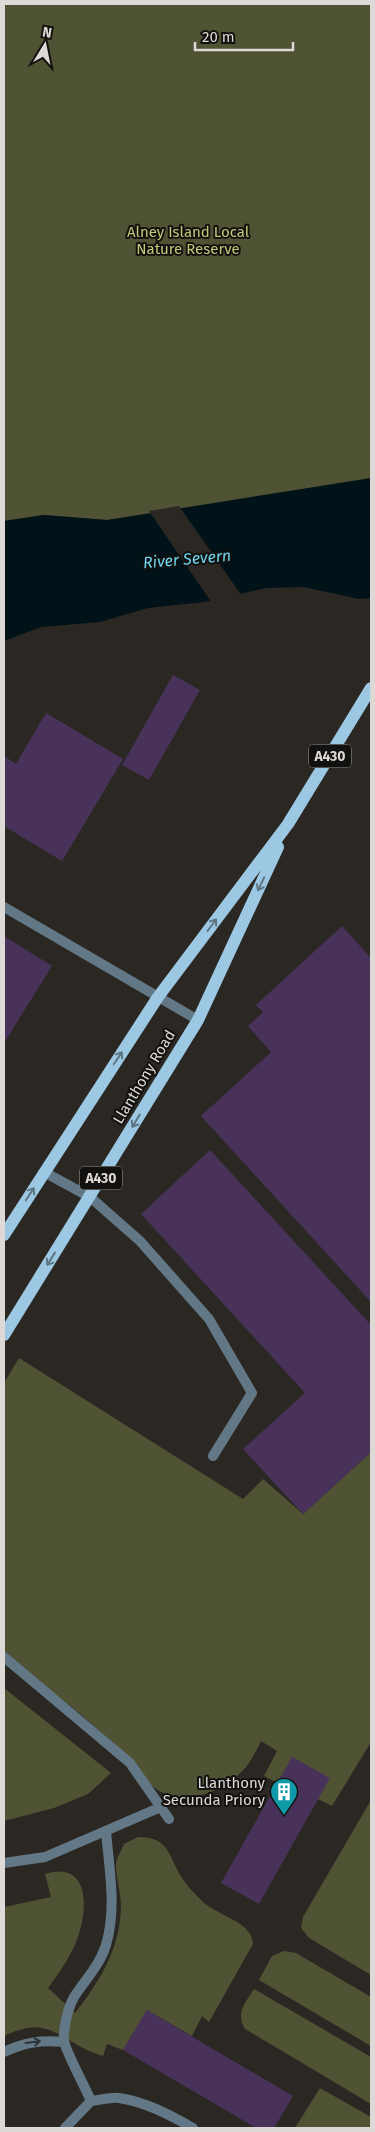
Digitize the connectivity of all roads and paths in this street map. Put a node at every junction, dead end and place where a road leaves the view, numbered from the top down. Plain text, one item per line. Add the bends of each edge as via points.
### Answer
1 (371, 688) edge
2 (288, 824) junction
3 (4, 907) edge
4 (158, 997) junction
5 (198, 1020) junction
6 (44, 1172) junction
7 (90, 1197) junction
8 (4, 1236) edge
9 (4, 1335) edge
10 (213, 1456) dead end
11 (4, 1657) edge
12 (161, 1807) junction
13 (169, 1819) dead end
14 (106, 1831) junction
15 (4, 1862) edge
16 (64, 2042) junction
17 (4, 2052) edge
18 (92, 2100) junction
19 (65, 2128) edge
20 (193, 2128) edge

1 - 2 main road, Llanthony Road / A430
4 -> 2 main road, Llanthony Road
2 -> 5 main road, Llanthony Road / A430
3 - 4 street
4 - 5 street
6 -> 4 main road, Llanthony Road
5 -> 7 main road, Llanthony Road / A430
6 - 7 street
8 -> 6 main road, Llanthony Road
7 -> 9 main road, Llanthony Road / A430
7 - 10 street via 140,1241 209,1319 252,1394
11 - 12 street via 130,1763
12 - 13 street
12 - 14 street
14 - 15 street via 45,1857
14 - 16 street via 111,1924 105,1947 74,1998
17 -> 16 street via 24,2043
16 - 18 street
18 - 19 street
18 - 20 street via 118,2098 146,2105

